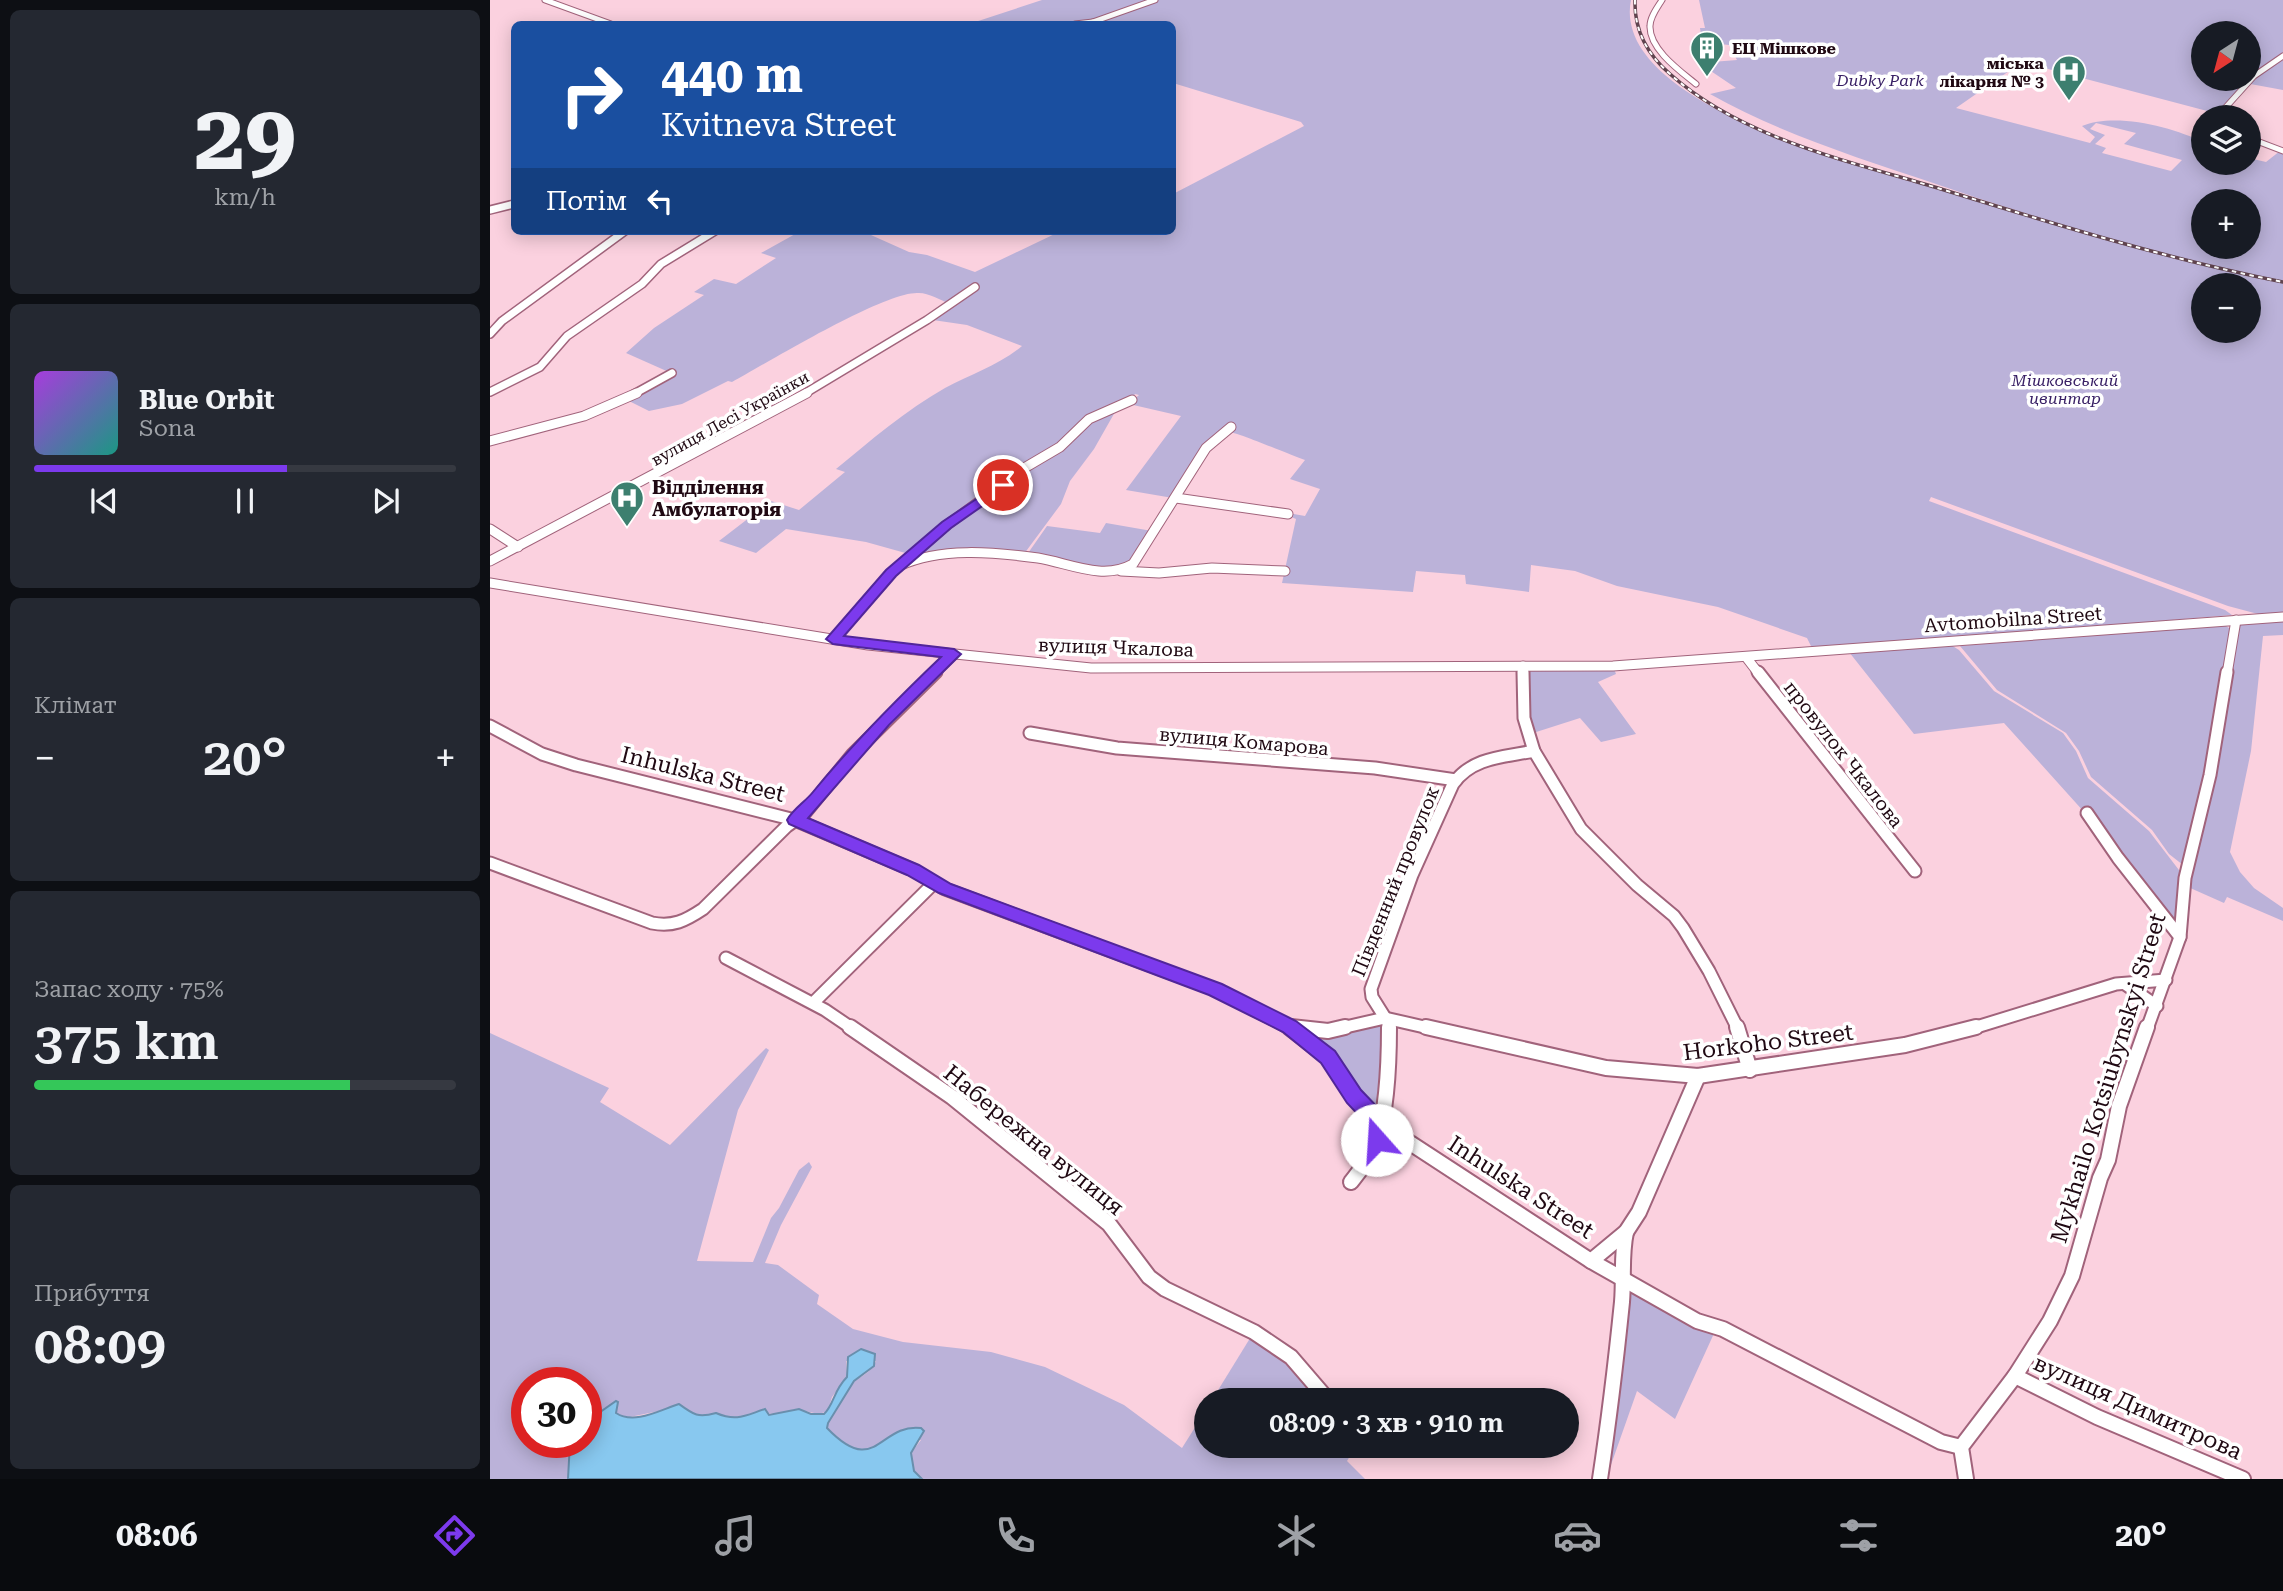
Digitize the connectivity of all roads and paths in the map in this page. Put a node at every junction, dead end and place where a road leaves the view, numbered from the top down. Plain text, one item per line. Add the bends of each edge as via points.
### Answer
1 (545, 0) edge
2 (1156, 0) edge
3 (1662, 0) edge
4 (603, 21) edge
5 (1096, 21) edge
6 (2283, 56) edge
7 (1696, 84) dead end
8 (2228, 105) edge
9 (2261, 143) edge
10 (2283, 151) edge
11 (511, 205) edge
12 (490, 210) edge
13 (620, 235) edge
14 (708, 235) edge
15 (975, 287) dead end
16 (490, 334) edge
17 (672, 373) dead end
18 (490, 392) edge
19 (1132, 400) dead end
20 (1231, 427) dead end
21 (490, 441) edge
22 (1176, 498) junction
23 (1288, 514) dead end
24 (490, 529) edge
25 (518, 547) junction
26 (490, 561) edge
27 (900, 566) junction
28 (1285, 570) dead end
29 (1121, 571) junction
30 (490, 583) edge
31 (2283, 617) edge
32 (2244, 618) junction
33 (833, 639) junction
34 (954, 654) junction
35 (1746, 657) junction
36 (1523, 666) junction
37 (490, 726) edge
38 (1030, 733) dead end
39 (1534, 751) junction
40 (1456, 780) junction
41 (2087, 813) dead end
42 (795, 820) junction
43 (490, 863) edge
44 (1915, 871) dead end
45 (933, 884) junction
46 (2180, 937) junction
47 (726, 958) dead end
48 (2166, 980) junction
49 (2125, 984) junction
50 (1372, 997) junction
51 (813, 1003) junction
52 (2157, 1006) junction
53 (1385, 1018) junction
54 (1352, 1026) junction
55 (1289, 1027) junction
56 (1750, 1070) junction
57 (1698, 1076) junction
58 (1378, 1122) junction
59 (1351, 1182) dead end
60 (1626, 1232) junction
61 (1591, 1261) junction
62 (1624, 1279) junction
63 (2015, 1376) junction
64 (1318, 1388) edge
65 (1961, 1447) junction
66 (1600, 1479) edge
67 (1966, 1479) edge
68 (2243, 1479) edge

1 - 4 street
2 - 5 street
3 - 7 street via 1651,32 1669,61
6 - 8 street via 2254,76
9 - 10 street
11 - 12 street
13 - 16 street
14 - 18 street via 661,264 642,284 567,336 538,368
15 - 25 street, вулиця Лесі Українки via 791,402
17 - 21 street via 584,416
19 - 27 street via 1082,425 1060,447 947,525
20 - 22 street via 1206,448
22 - 23 street
22 - 29 street via 1133,565
24 - 25 street
25 - 26 street, вулиця Лесі Українки
27 - 29 street via 921,556 951,553 1052,560
27 - 33 street
28 - 29 street
30 - 33 street, вулиця Чкалова
31 - 32 street, Avtomobilna Street
32 - 35 street, Avtomobilna Street
32 - 46 street, Mykhailo Kotsiubynskyi Street via 2185,877
33 - 34 street, вулиця Чкалова
34 - 36 street, вулиця Чкалова via 1091,668
34 - 42 street via 884,721
35 - 36 street, вулиця Чкалова via 1613,666
35 - 44 street, провулок Чкалова
36 - 39 street via 1524,718
37 - 42 street, Inhulska Street via 541,754 576,765
38 - 40 street, вулиця Комарова via 1117,748 1375,768
39 - 40 street, Південний провулок via 1473,766
39 - 56 street via 1598,849 1683,928 1740,1034
40 - 50 street, Південний провулок via 1374,976
41 - 46 street
42 - 43 street via 713,900 688,919 669,926
42 - 45 street, Inhulska Street via 913,870
45 - 51 street
45 - 55 street, Inhulska Street via 1216,990
46 - 48 street, Mykhailo Kotsiubynskyi Street
47 - 51 street, Набережна вулиця
48 - 49 street, Horkoho Street
48 - 52 street, Mykhailo Kotsiubynskyi Street
49 - 52 street
49 - 56 street, Horkoho Street via 1954,1034
50 - 53 street, Південний провулок
50 - 54 street, Південний провулок via 1368,1015
51 - 64 street, Набережна вулиця via 952,1097 1109,1224 1149,1277 1254,1332 1291,1357
52 - 63 street, Mykhailo Kotsiubynskyi Street via 2119,1106 2108,1160 2072,1276
53 - 54 street, Horkoho Street
53 - 57 street, Horkoho Street via 1606,1068
53 - 58 street, Південний провулок via 1390,1033 1389,1065
54 - 55 street, Horkoho Street via 1328,1031
55 - 58 street, Inhulska Street via 1328,1057
56 - 57 street, Horkoho Street
57 - 60 street
58 - 59 street, Південний провулок via 1377,1140
58 - 61 street, Inhulska Street
60 - 61 street
60 - 62 street via 1621,1263
61 - 62 street, Inhulska Street
62 - 65 street, Inhulska Street via 1886,1416
62 - 66 street via 1608,1442
63 - 65 street, Mykhailo Kotsiubynskyi Street
63 - 68 street, вулиця Димитрова via 2097,1417
65 - 67 street

